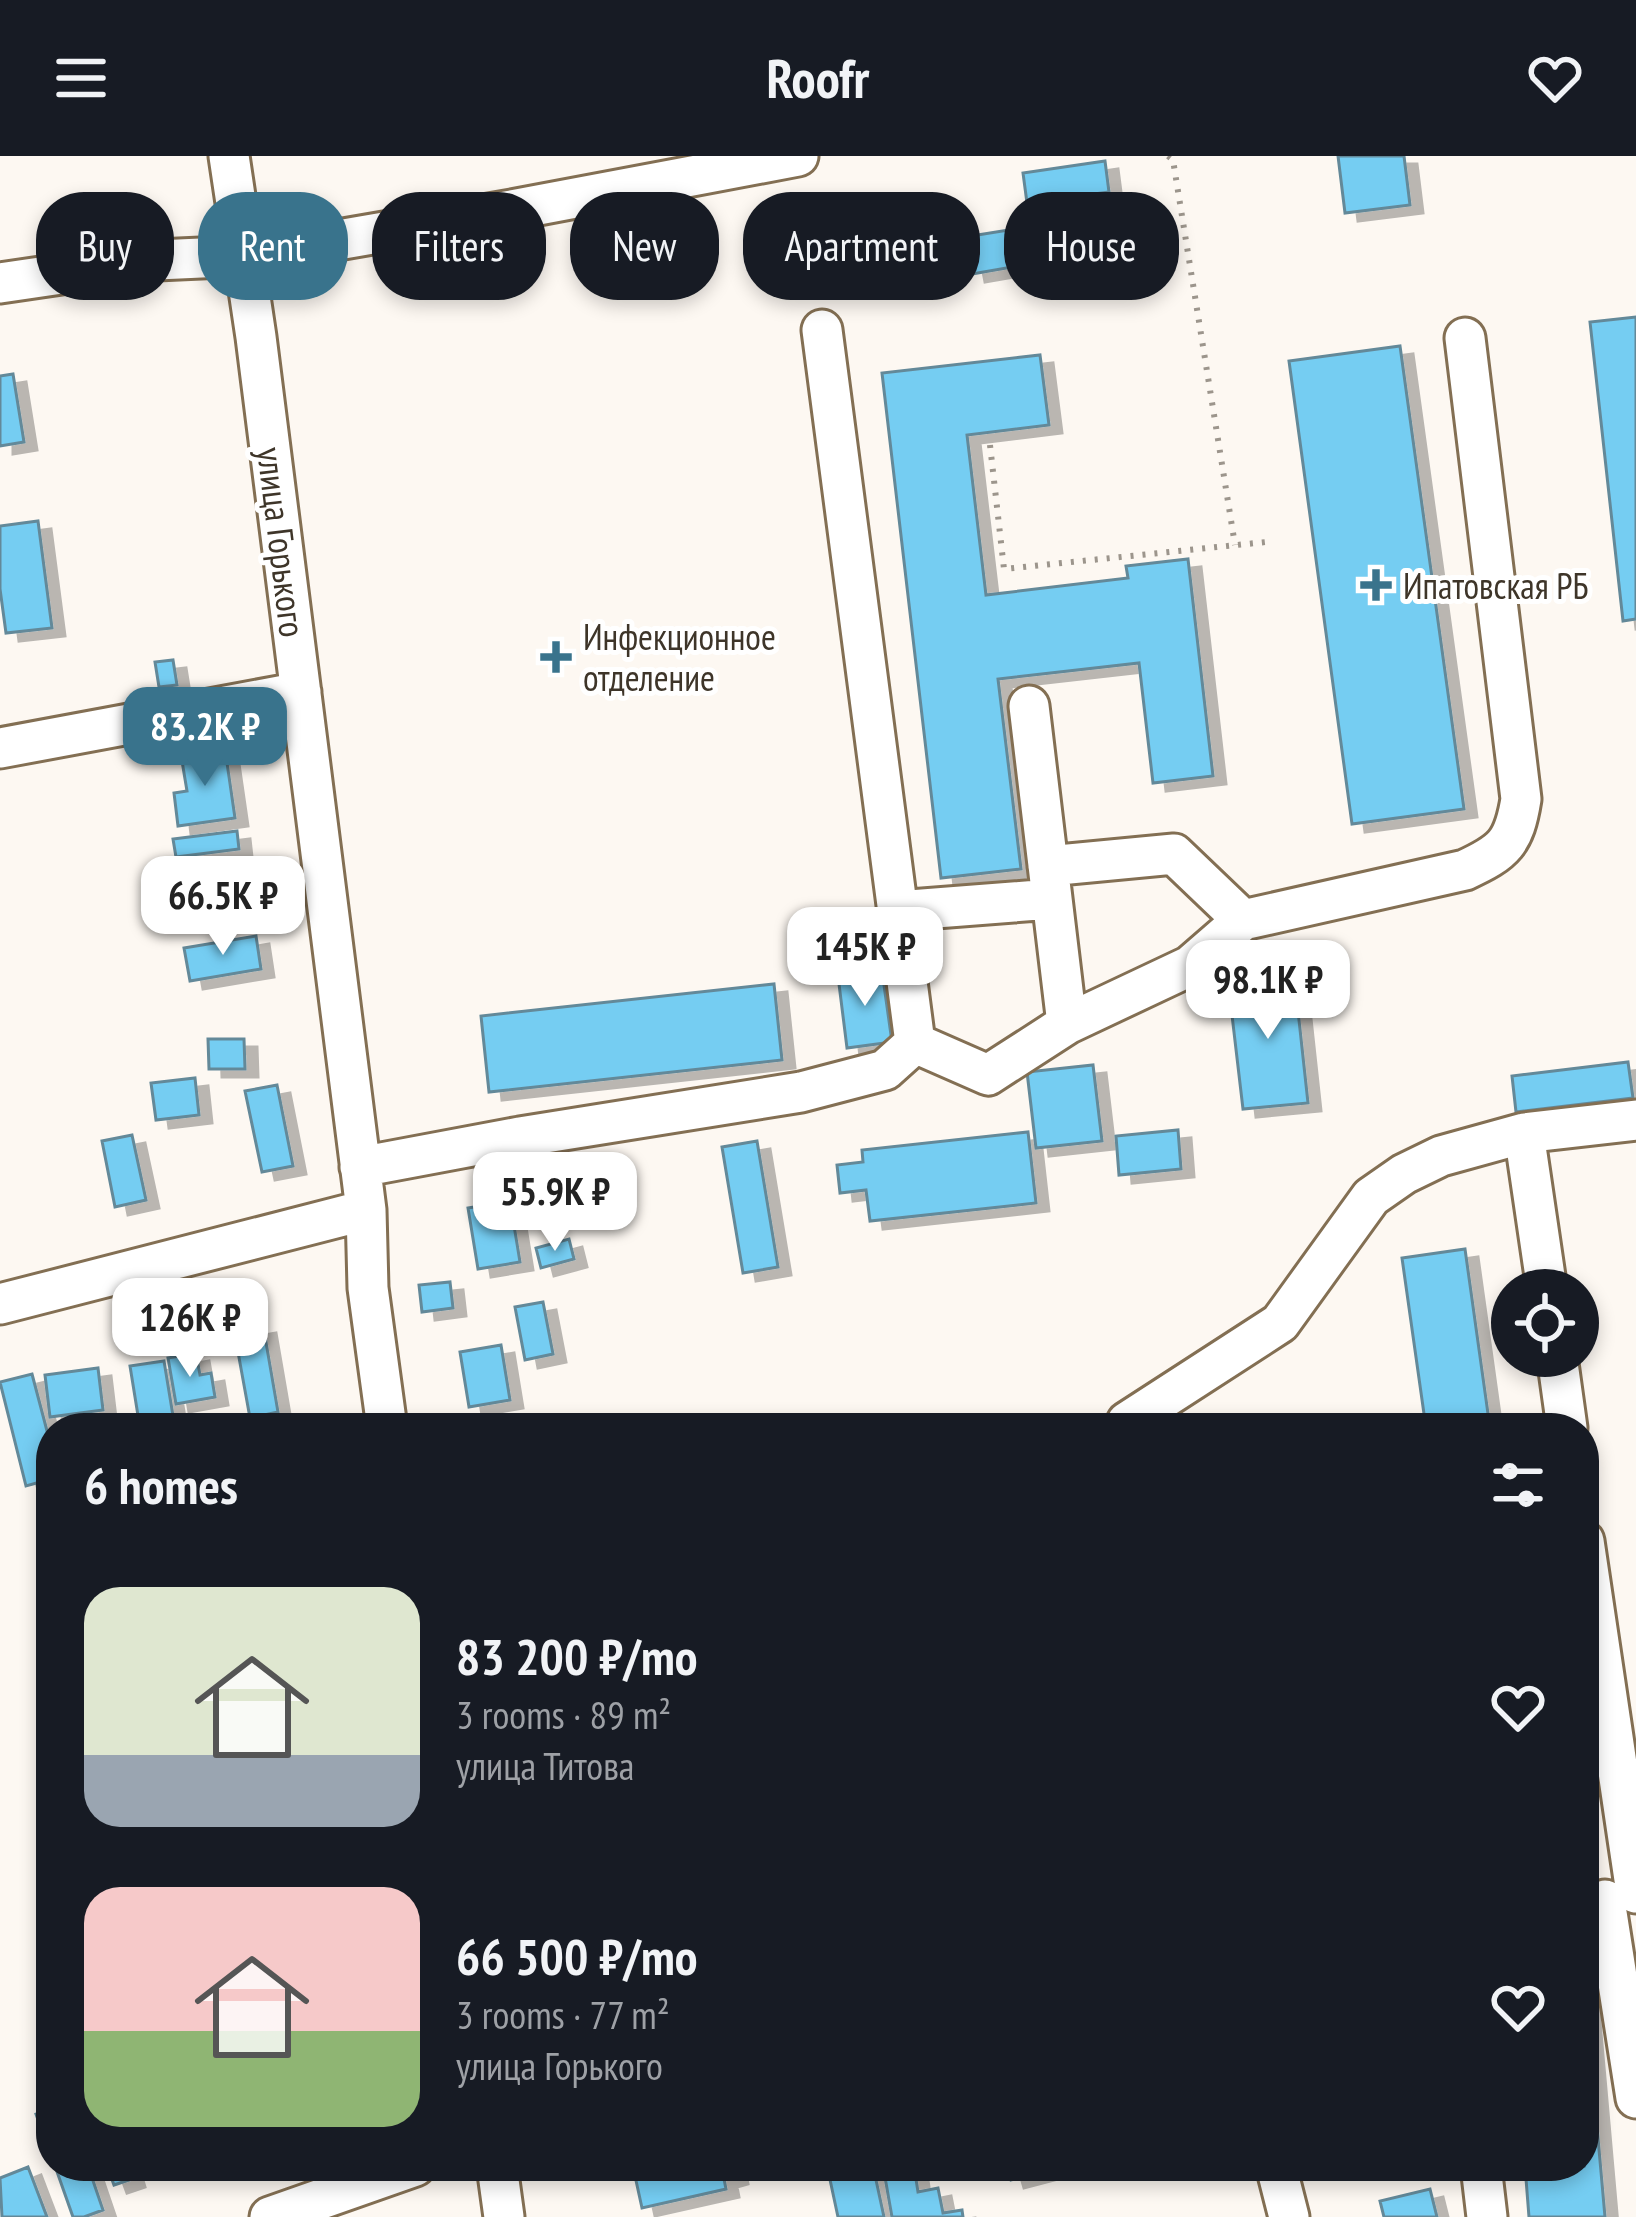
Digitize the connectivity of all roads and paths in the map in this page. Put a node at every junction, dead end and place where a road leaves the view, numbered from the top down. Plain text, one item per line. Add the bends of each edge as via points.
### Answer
1 (230, 156) edge
2 (798, 156) edge
3 (1168, 156) edge
4 (235, 192) edge
5 (348, 238) edge
6 (198, 258) edge
7 (0, 283) edge
8 (251, 300) edge
9 (822, 330) dead end
10 (1465, 338) dead end
11 (990, 446) dead end
12 (1267, 542) dead end
13 (1234, 544) junction
14 (301, 692) junction
15 (1029, 706) dead end
16 (0, 748) edge
17 (1049, 882) junction
18 (897, 911) junction
19 (1243, 920) junction
20 (1067, 1024) junction
21 (915, 1043) junction
22 (1636, 1120) edge
23 (1524, 1133) junction
24 (360, 1167) junction
25 (366, 1210) junction
26 (1544, 1269) edge
27 (0, 1304) edge
28 (1560, 1377) edge
29 (385, 1413) edge
30 (1141, 1413) edge
31 (1566, 1413) edge
32 (1599, 1713) edge
33 (1615, 1897) edge
34 (1635, 2087) edge
35 (372, 2181) edge
36 (499, 2181) edge
37 (1280, 2181) edge
38 (1482, 2181) edge
39 (270, 2217) edge
40 (504, 2217) edge
41 (1289, 2217) edge
42 (1486, 2217) edge

1 - 4 street, улица Горького
2 - 5 street
3 - 13 path
6 - 7 street
8 - 14 street, улица Горького
9 - 18 street
10 - 19 street via 1520,800 1516,828 1493,857 1465,870
11 - 13 path via 1004,569
12 - 13 path
14 - 16 street
14 - 24 street, улица Горького
15 - 17 street
17 - 18 street
17 - 19 street via 1174,854
17 - 20 street
18 - 21 street
19 - 20 street via 1190,966
20 - 21 street via 988,1075
21 - 24 street via 885,1070 801,1092
22 - 23 street
23 - 26 street
23 - 30 street via 1441,1156 1371,1197 1280,1323
24 - 25 street, улица Горького
25 - 27 street
25 - 29 street, улица Горького
28 - 31 street
32 - 33 street
33 - 34 street
35 - 39 street
36 - 40 street
37 - 41 street
38 - 42 street

